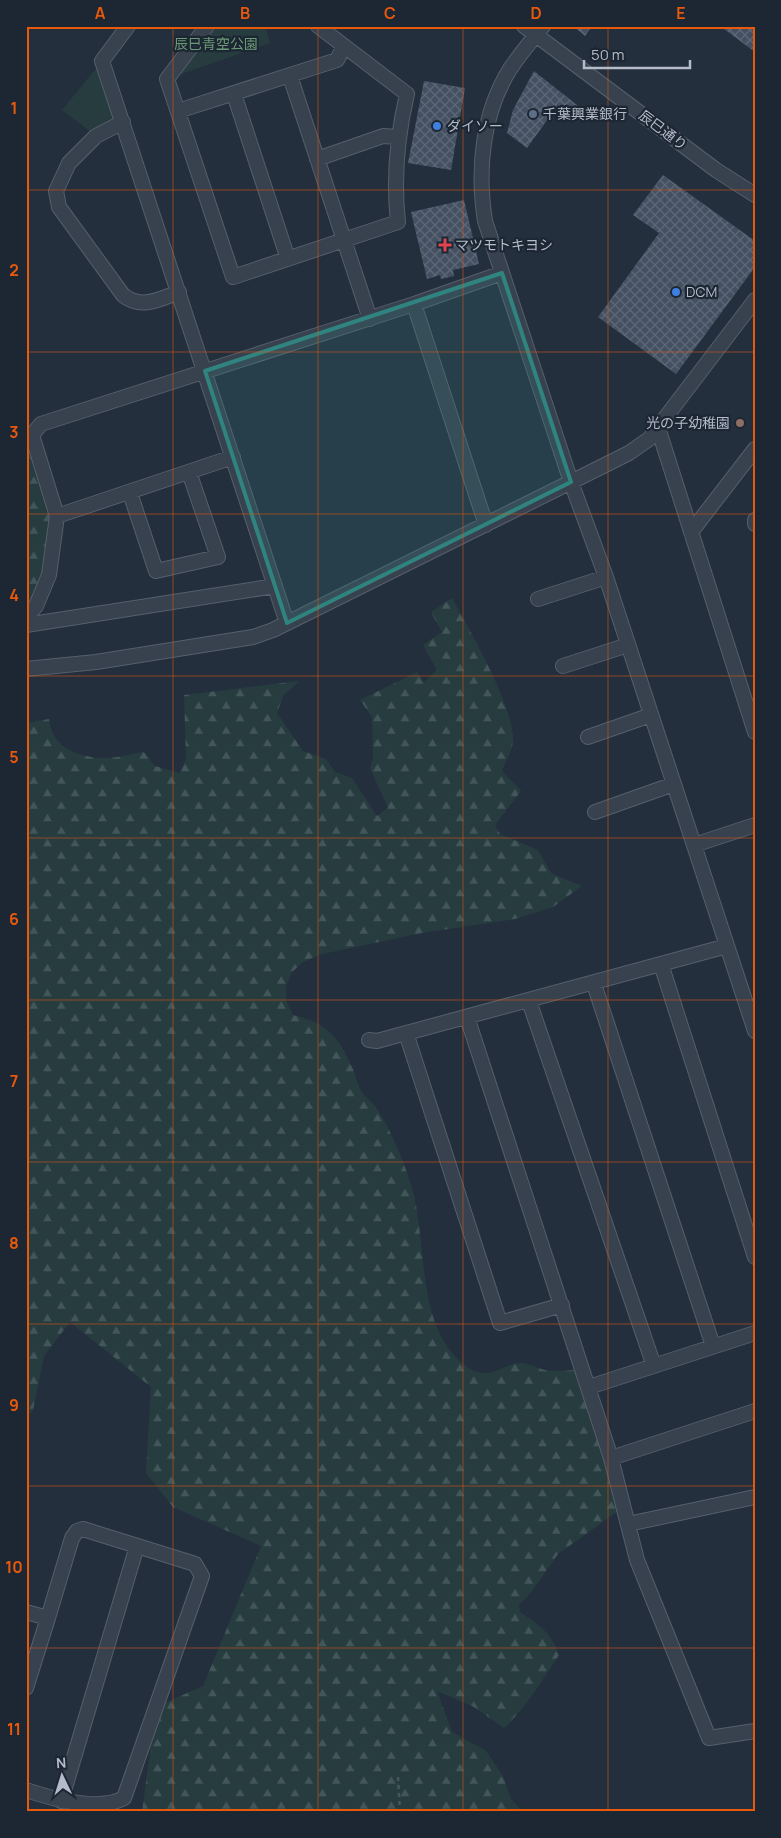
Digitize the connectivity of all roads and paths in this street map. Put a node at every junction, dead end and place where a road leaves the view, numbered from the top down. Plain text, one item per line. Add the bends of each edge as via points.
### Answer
1 (128, 26) edge
2 (207, 26) edge
3 (318, 26) edge
4 (524, 26) edge
5 (540, 31) edge
6 (344, 46) junction
7 (290, 76) junction
8 (234, 94) junction
9 (178, 112) junction
10 (122, 122) junction
11 (398, 137) junction
12 (317, 159) junction
13 (755, 196) edge
14 (344, 240) junction
15 (288, 259) junction
16 (502, 273) junction
17 (179, 292) junction
18 (414, 304) junction
19 (752, 309) edge
20 (370, 319) junction
21 (205, 371) junction
22 (658, 428) junction
23 (755, 449) edge
24 (233, 457) junction
25 (189, 472) junction
26 (571, 482) junction
27 (130, 493) junction
28 (57, 516) junction
29 (486, 525) junction
30 (691, 532) junction
31 (606, 578) junction
32 (275, 586) junction
33 (538, 599) dead end
34 (26, 618) edge
35 (287, 624) junction
36 (26, 625) edge
37 (628, 645) junction
38 (563, 666) dead end
39 (26, 669) edge
40 (651, 715) junction
41 (755, 732) edge
42 (588, 737) dead end
43 (674, 784) junction
44 (595, 812) dead end
45 (755, 825) edge
46 (694, 845) junction
47 (727, 946) junction
48 (661, 964) junction
49 (594, 984) junction
50 (529, 1001) junction
51 (468, 1017) junction
52 (755, 1031) edge
53 (406, 1033) junction
54 (369, 1040) dead end
55 (755, 1257) edge
56 (562, 1305) junction
57 (755, 1333) edge
58 (714, 1346) junction
59 (654, 1366) junction
60 (589, 1387) junction
61 (755, 1411) edge
62 (611, 1458) junction
63 (755, 1497) edge
64 (628, 1524) junction
65 (137, 1546) junction
66 (26, 1612) edge
67 (48, 1618) junction
68 (26, 1688) edge
69 (755, 1731) edge
70 (398, 1777) dead end
71 (26, 1790) edge
72 (61, 1801) junction
73 (400, 1812) edge

1 - 10 street via 102,61
2 - 9 street via 167,79
3 - 6 street
4 - 5 street, 辰巳通り
5 - 13 street, 辰巳通り via 716,170
5 - 16 street via 509,70 486,133 482,155 485,221
6 - 7 street via 337,60
6 - 11 street via 407,94
7 - 8 street
7 - 12 street
8 - 9 street
8 - 15 street
9 - 15 street via 234,277
10 - 17 street
10 - 17 street via 96,136 70,163 56,191 56,199 123,296 146,303
11 - 12 street via 383,136
11 - 14 street via 395,194 398,222
12 - 14 street
14 - 15 street
14 - 20 street
16 - 18 street
16 - 26 street
17 - 21 street
18 - 20 street
18 - 29 street
19 - 22 street
20 - 21 street
21 - 24 street
21 - 28 street via 40,424 32,435
22 - 26 street via 640,446
22 - 30 street
23 - 30 street
24 - 25 street
24 - 32 street
25 - 27 street
25 - 27 street via 218,557 156,571
26 - 29 street
26 - 31 street
27 - 28 street
28 - 34 street via 48,575 36,606
29 - 35 street
30 - 41 street
31 - 33 street
31 - 37 street
32 - 35 street
32 - 36 street
35 - 39 street via 253,637 96,662
37 - 38 street
37 - 40 street
40 - 42 street
40 - 43 street
43 - 44 street
43 - 46 street
45 - 46 street
46 - 47 street
47 - 48 street
47 - 52 street
48 - 49 street
48 - 55 street
49 - 50 street
49 - 58 street
50 - 51 street
50 - 59 street
51 - 53 street
51 - 56 street
53 - 54 street
53 - 56 street via 500,1324
56 - 60 street
57 - 58 street
58 - 59 street
59 - 60 street
60 - 62 street
61 - 62 street
62 - 64 street
63 - 64 street
64 - 69 street via 636,1560 709,1738
65 - 67 street via 78,1531 72,1538
65 - 72 street
65 - 72 street via 196,1564 202,1576 124,1798 114,1804
66 - 67 street
67 - 68 street
70 - 73 path
71 - 72 street

